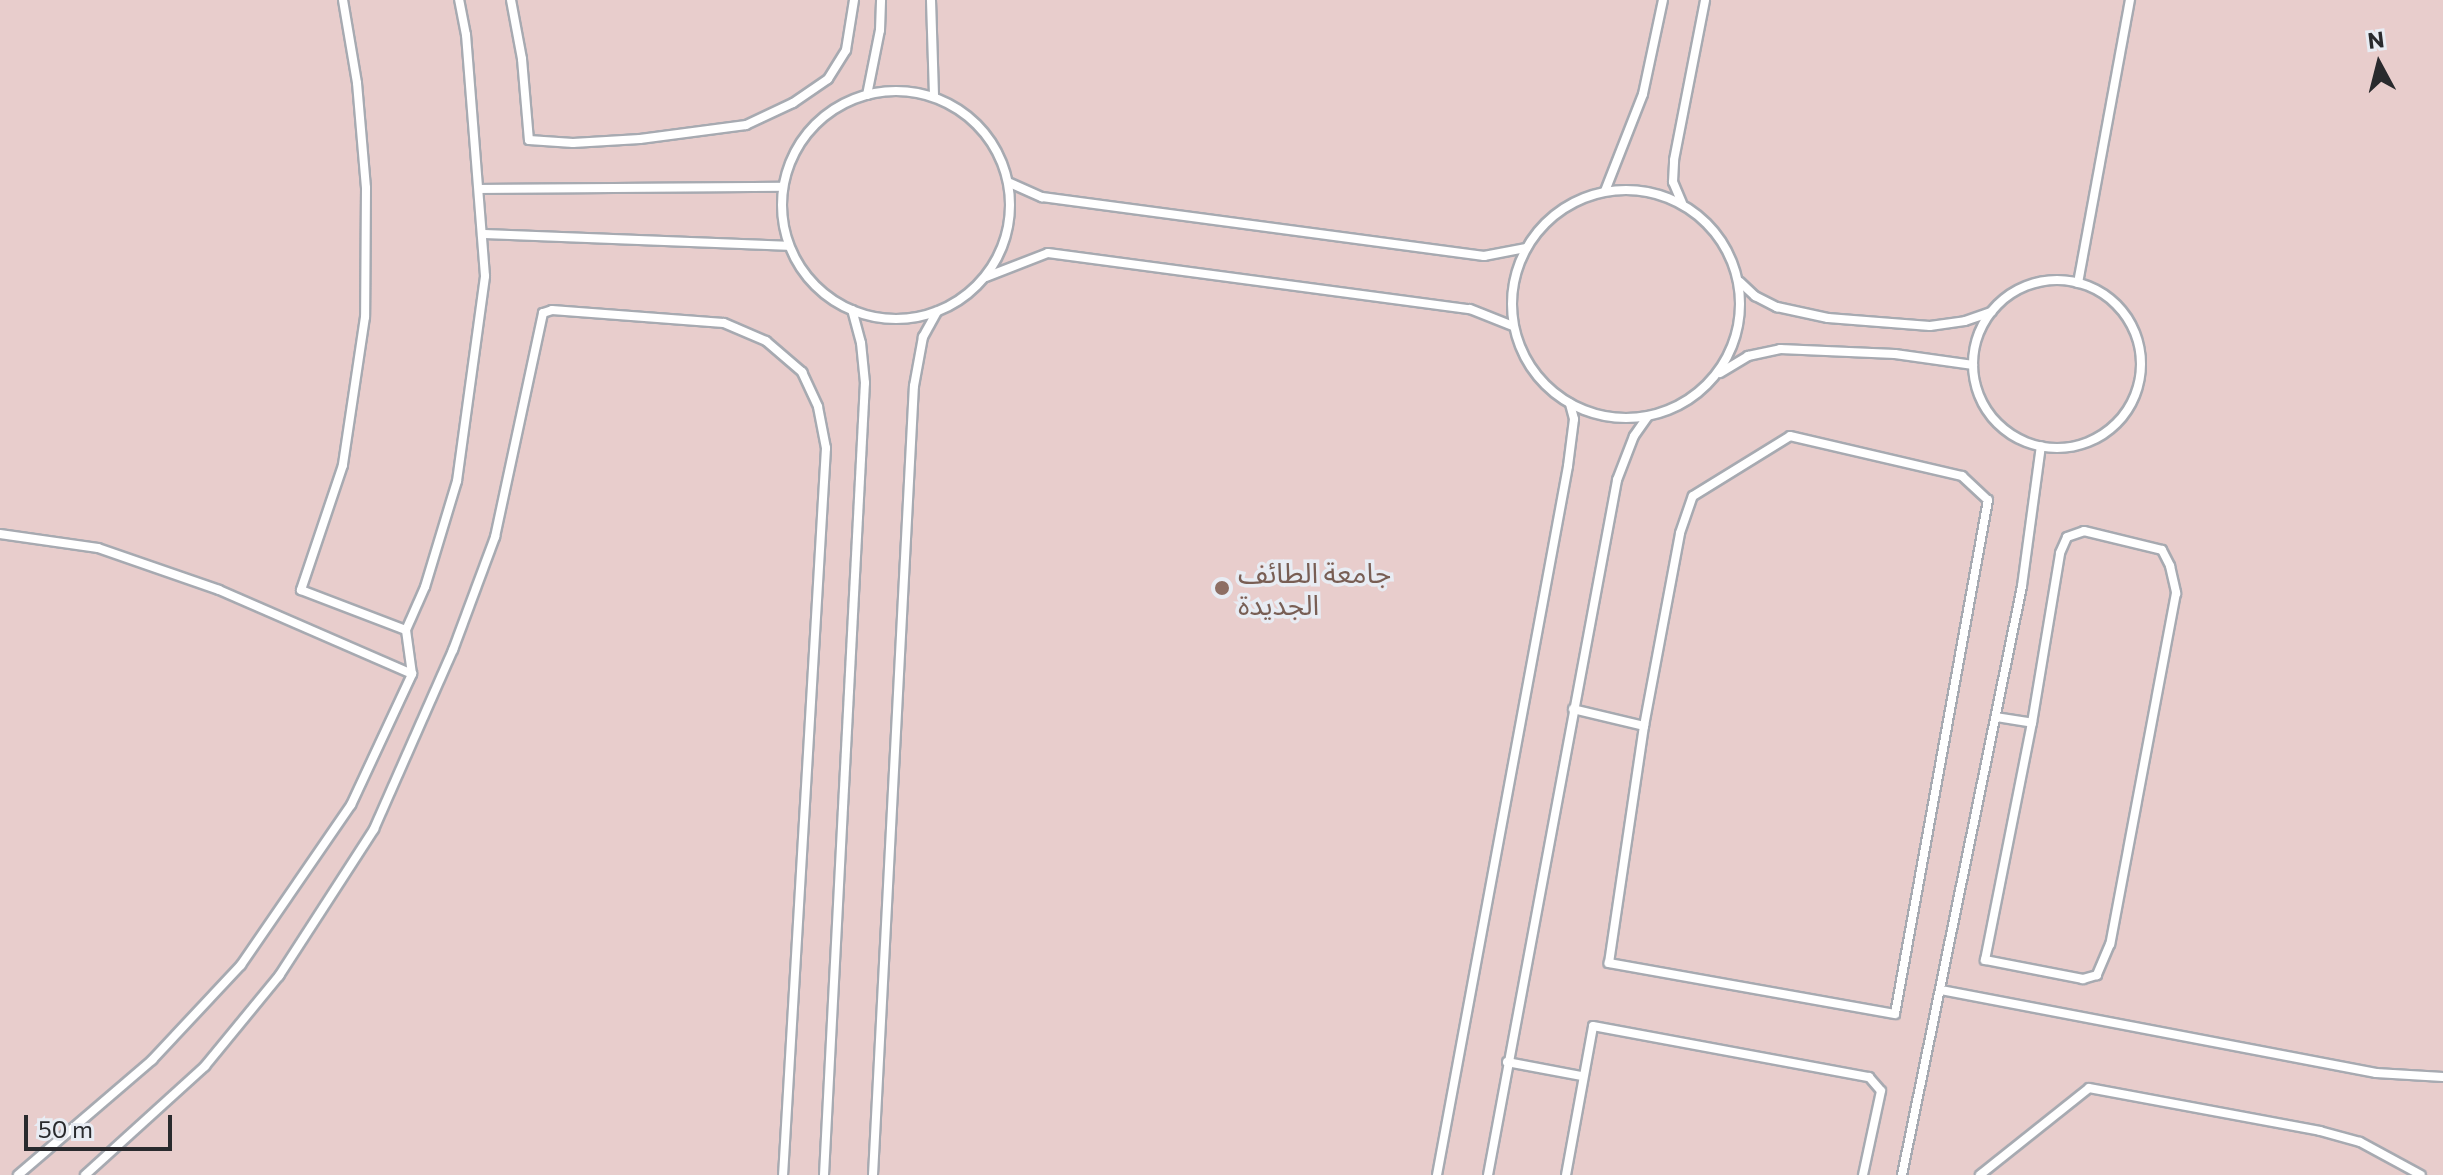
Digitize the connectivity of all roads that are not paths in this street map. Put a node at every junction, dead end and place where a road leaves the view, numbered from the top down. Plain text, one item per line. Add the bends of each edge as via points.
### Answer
1 (343, 0) edge
2 (459, 0) edge
3 (511, 0) edge
4 (854, 0) edge
5 (881, 0) edge
6 (931, 0) edge
7 (1663, 0) edge
8 (1705, 0) edge
9 (2130, 0) edge
10 (867, 95) junction
11 (934, 97) junction
12 (1010, 183) junction
13 (783, 187) junction
14 (479, 189) junction
15 (1605, 191) junction
16 (1682, 204) junction
17 (482, 234) junction
18 (789, 246) junction
19 (1526, 248) junction
20 (986, 277) junction
21 (1739, 282) junction
22 (2078, 283) junction
23 (852, 310) junction
24 (1992, 311) junction
25 (937, 312) junction
26 (1513, 326) junction
27 (1973, 365) junction
28 (1716, 376) junction
29 (1570, 404) junction
30 (1648, 416) junction
31 (2041, 446) junction
32 (0, 534) edge
33 (406, 630) junction
34 (412, 674) junction
35 (1573, 709) junction
36 (1996, 717) junction
37 (2032, 723) junction
38 (1644, 726) junction
39 (1941, 990) junction
40 (1507, 1062) junction
41 (1581, 1076) junction
42 (2443, 1077) edge
43 (18, 1175) edge
44 (85, 1175) edge
45 (783, 1175) edge
46 (824, 1175) edge
47 (873, 1175) edge
48 (1437, 1175) edge
49 (1488, 1175) edge
50 (1566, 1175) edge
51 (1863, 1175) edge
52 (1902, 1175) edge
53 (1980, 1175) edge
54 (2421, 1175) edge

1 - 33 lane via 366,188 365,317 343,465 301,590
2 - 14 lane
3 - 4 lane via 529,140 573,143 746,125 793,103 828,79 846,50
5 - 10 lane
6 - 11 lane
7 - 15 lane via 1643,94
8 - 16 lane via 1674,160 1673,182
9 - 22 lane
10 - 11 lane via 895,90
10 - 13 lane via 837,106 807,133
11 - 12 lane via 984,130
12 - 19 lane via 1042,197 1484,256
12 - 20 lane via 1010,223
13 - 14 lane
13 - 18 lane via 781,207
14 - 17 lane
15 - 16 lane via 1645,191
15 - 19 lane via 1568,206
16 - 21 lane via 1725,245
17 - 18 lane
17 - 33 lane via 485,276 457,481 425,587
18 - 23 lane via 809,280
19 - 26 lane via 1513,286
20 - 25 lane
20 - 26 lane via 1048,253 1470,309
21 - 24 lane via 1777,307 1828,318 1930,326
21 - 28 lane via 1738,332
22 - 24 lane via 2027,286
22 - 31 lane via 2110,299 2129,321 2140,348 2140,377 2131,405 2100,436 2073,446
23 - 25 lane via 898,319
23 - 46 lane via 865,383
24 - 27 lane via 1978,337
25 - 47 lane via 923,337 914,386
26 - 29 lane via 1533,371
27 - 28 lane via 1895,354 1780,349 1748,356
27 - 31 lane via 1979,394 1993,419 2016,437
28 - 30 lane via 1686,402
29 - 30 lane via 1608,417
29 - 48 lane via 1574,419 1568,466
30 - 35 lane via 1617,480
31 - 36 lane via 2022,586
32 - 34 lane via 111,553 219,590
33 - 34 lane
34 - 43 lane via 351,805 241,965 152,1060
35 - 38 lane
35 - 40 lane
36 - 37 lane
36 - 39 lane
37 - 37 lane via 2067,537 2084,531 2162,550 2176,593 2105,962 2097,975 2083,979 1985,960
38 - 38 lane via 1680,533 1693,496 1790,436 1962,476 1988,500 1895,1014 1609,963
39 - 42 lane via 2376,1073
39 - 52 lane
40 - 41 lane
40 - 49 lane
41 - 50 lane
41 - 51 lane via 1593,1026 1869,1077 1881,1091
44 - 45 lane via 213,1056 279,976 374,829 453,650 495,537 543,313 552,310 724,323 766,341 802,372 818,407 826,448
53 - 54 lane via 2089,1088 2320,1131 2360,1142

